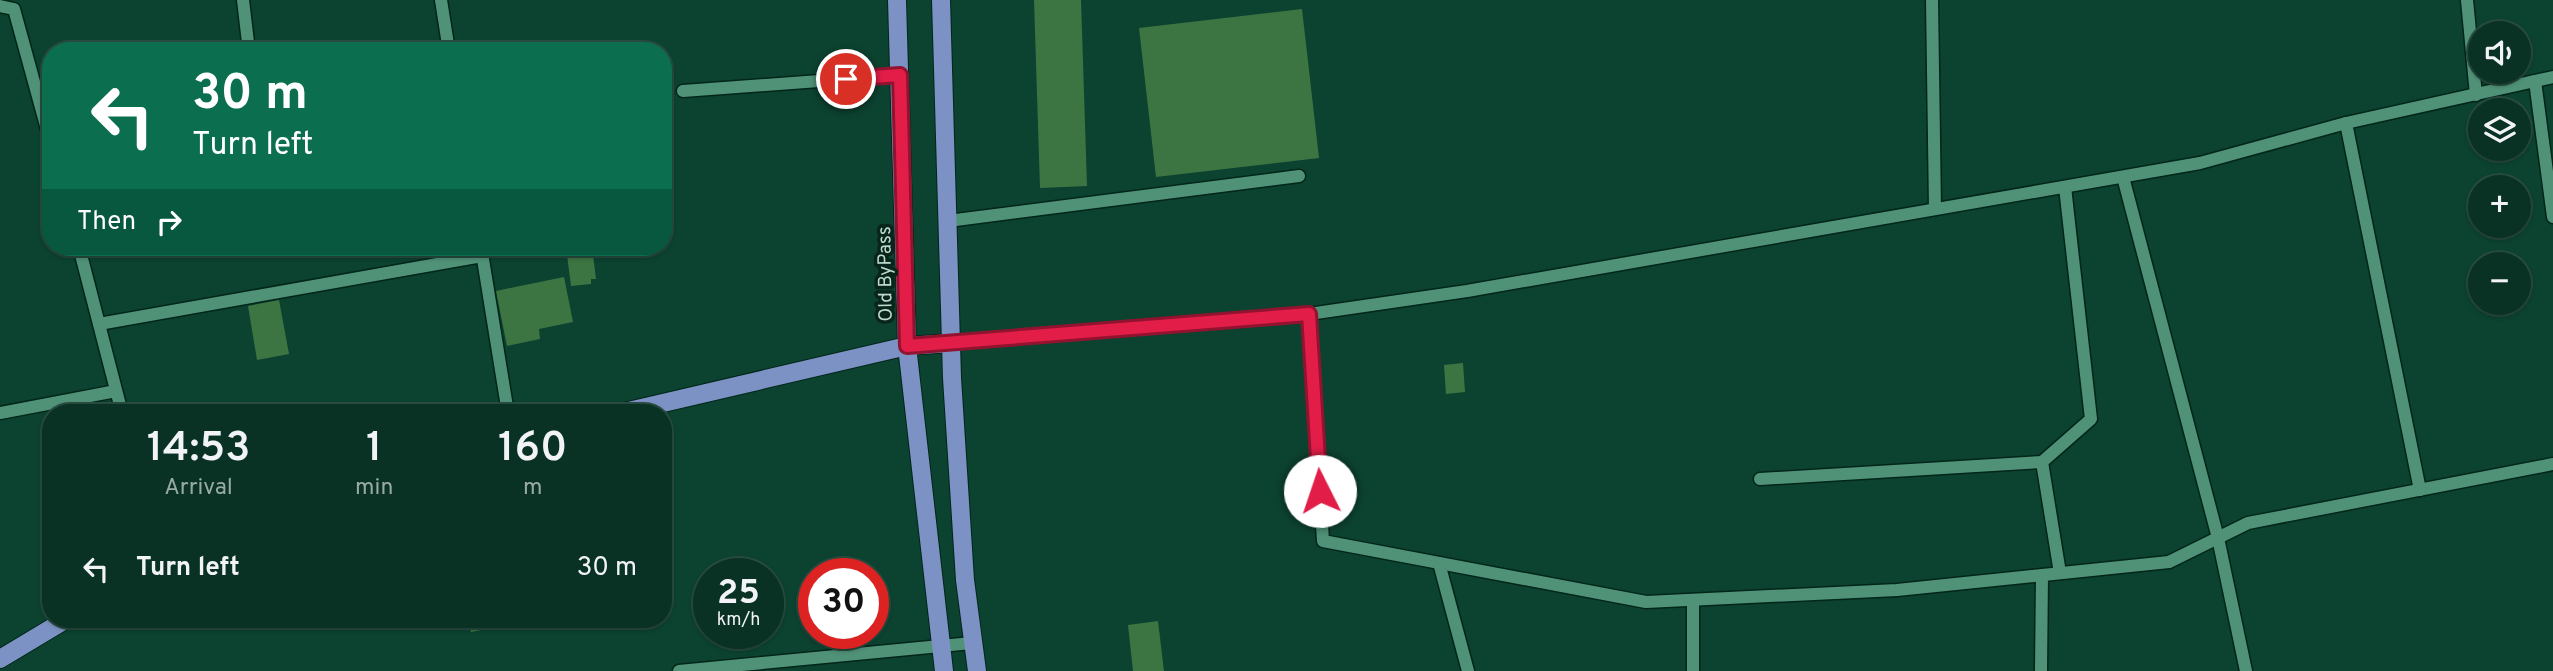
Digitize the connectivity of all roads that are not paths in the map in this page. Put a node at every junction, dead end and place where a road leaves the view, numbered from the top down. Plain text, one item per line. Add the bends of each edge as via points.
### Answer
1 (243, 0) edge
2 (441, 0) edge
3 (897, 0) edge
4 (941, 0) edge
5 (1932, 0) edge
6 (2467, 0) edge
7 (0, 6) edge
8 (248, 42) edge
9 (448, 42) edge
10 (900, 75) junction
11 (2553, 77) edge
12 (2535, 81) junction
13 (683, 92) dead end
14 (2476, 95) junction
15 (42, 110) edge
16 (2346, 123) junction
17 (1299, 176) dead end
18 (2123, 177) junction
19 (2065, 187) junction
20 (1935, 209) junction
21 (2553, 217) edge
22 (948, 221) junction
23 (81, 256) edge
24 (456, 256) edge
25 (483, 256) edge
26 (1309, 314) junction
27 (99, 324) junction
28 (952, 343) junction
29 (907, 346) junction
30 (116, 391) junction
31 (47, 404) edge
32 (120, 404) edge
33 (507, 404) edge
34 (659, 404) edge
35 (42, 405) edge
36 (0, 413) edge
37 (2042, 463) junction
38 (2553, 464) edge
39 (1760, 479) dead end
40 (2420, 490) junction
41 (2218, 538) junction
42 (1438, 563) junction
43 (2060, 573) junction
44 (2042, 575) junction
45 (1693, 600) junction
46 (52, 628) edge
47 (972, 643) junction
48 (941, 645) junction
49 (0, 659) edge
50 (679, 671) edge
51 (944, 671) edge
52 (977, 671) edge
53 (1468, 671) edge
54 (1693, 671) edge
55 (2041, 671) edge
56 (2246, 671) edge

1 - 8 street
2 - 9 street
3 - 10 main road, Old ByPass
4 - 22 main road
5 - 20 street
6 - 14 street
7 - 15 street via 15,9
10 - 13 street
10 - 29 main road, Old ByPass
11 - 12 street
12 - 14 street
12 - 21 street
14 - 16 street
16 - 18 street via 2200,163
16 - 40 street
17 - 22 street
18 - 19 street
18 - 41 street
19 - 20 street
19 - 37 street via 2091,419
20 - 26 street
22 - 28 main road
23 - 27 street
24 - 27 street
25 - 33 street
26 - 28 street
26 - 42 street via 1324,541
27 - 30 street
28 - 29 main road
28 - 47 main road
29 - 34 main road
29 - 48 main road, Old ByPass
30 - 31 street
30 - 32 street
35 - 36 street
37 - 39 street
37 - 43 street
38 - 40 street
40 - 41 street via 2248,523
41 - 43 street via 2169,562
41 - 56 street
42 - 45 street via 1646,602
42 - 53 street
43 - 44 street
44 - 45 street via 1898,590
44 - 55 street
45 - 54 street
46 - 49 main road
47 - 48 street
47 - 52 main road
48 - 50 street
48 - 51 main road, Old ByPass

